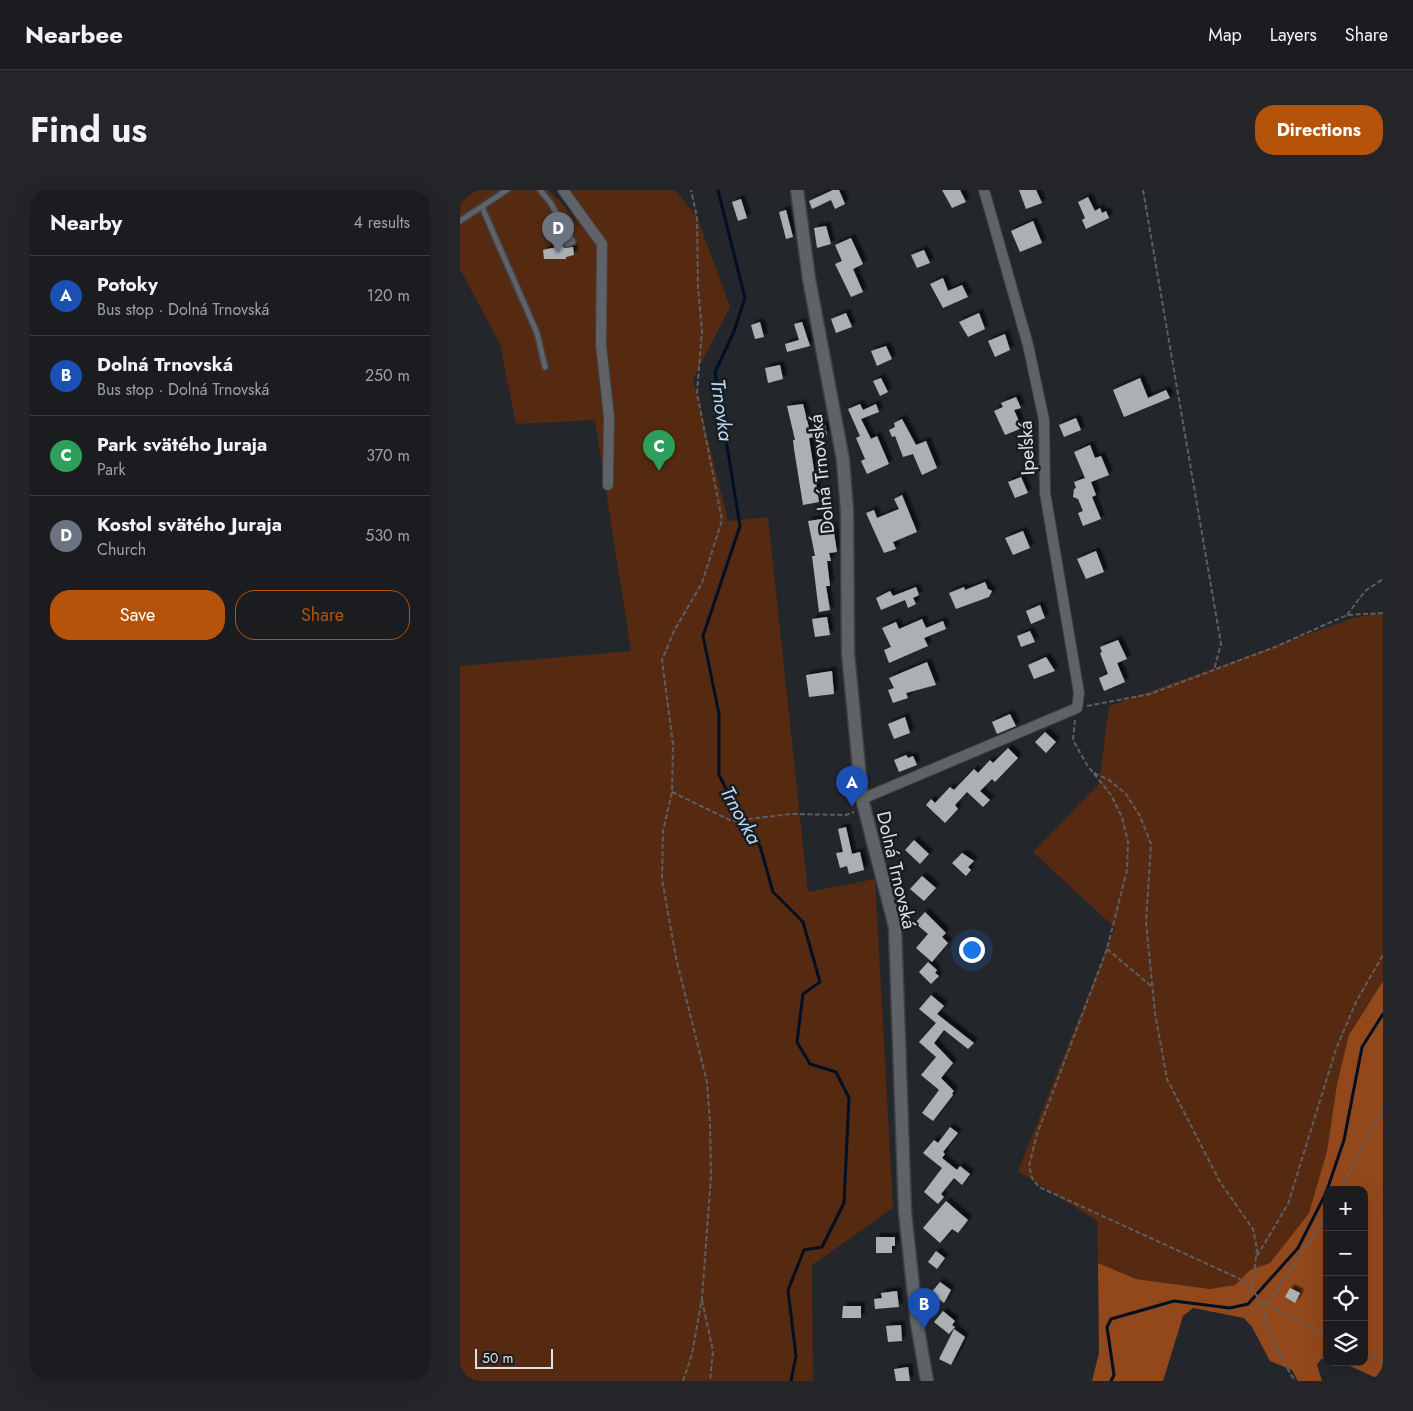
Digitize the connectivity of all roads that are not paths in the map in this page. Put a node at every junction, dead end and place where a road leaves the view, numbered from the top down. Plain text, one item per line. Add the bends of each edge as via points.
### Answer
1 (507, 190) edge
2 (540, 190) edge
3 (563, 190) edge
4 (797, 190) edge
5 (984, 190) edge
6 (482, 207) junction
7 (460, 222) edge
8 (566, 244) dead end
9 (545, 367) dead end
10 (608, 485) dead end
11 (863, 804) junction
12 (927, 1381) edge

1 - 6 lane
2 - 8 lane via 573,242
3 - 10 street via 602,244 601,344 609,418
4 - 11 street, Dolná Trnovská via 809,279 843,460 847,511 848,653
5 - 11 street, Ipeľská via 1028,345 1044,420 1045,493 1079,693 1077,708
6 - 7 lane
6 - 9 lane via 537,333
11 - 12 street, Dolná Trnovská via 895,927 905,1212 917,1324

